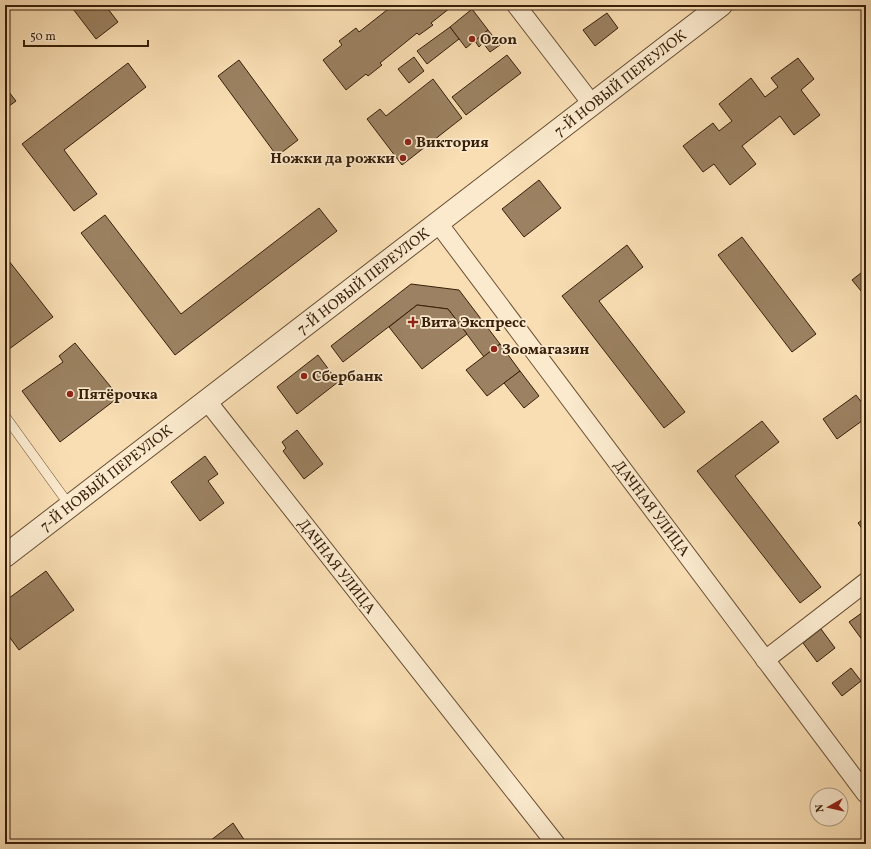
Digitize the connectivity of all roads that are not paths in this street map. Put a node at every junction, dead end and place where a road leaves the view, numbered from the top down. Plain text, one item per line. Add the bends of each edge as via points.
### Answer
1 (516, 5) edge
2 (722, 5) edge
3 (592, 104) junction
4 (438, 223) junction
5 (207, 400) junction
6 (5, 416) edge
7 (70, 506) junction
8 (5, 556) edge
9 (866, 582) edge
10 (766, 660) junction
11 (866, 794) edge
12 (556, 844) edge

1 - 3 street
2 - 3 street, 7-Й НОВЫЙ ПЕРЕУЛОК
3 - 4 street, 7-Й НОВЫЙ ПЕРЕУЛОК
4 - 5 street, 7-Й НОВЫЙ ПЕРЕУЛОК
4 - 10 street, ДАЧНАЯ УЛИЦА
5 - 7 street, 7-Й НОВЫЙ ПЕРЕУЛОК
5 - 12 street, ДАЧНАЯ УЛИЦА
6 - 7 lane
7 - 8 street, 7-Й НОВЫЙ ПЕРЕУЛОК
9 - 10 street
10 - 11 street, ДАЧНАЯ УЛИЦА

